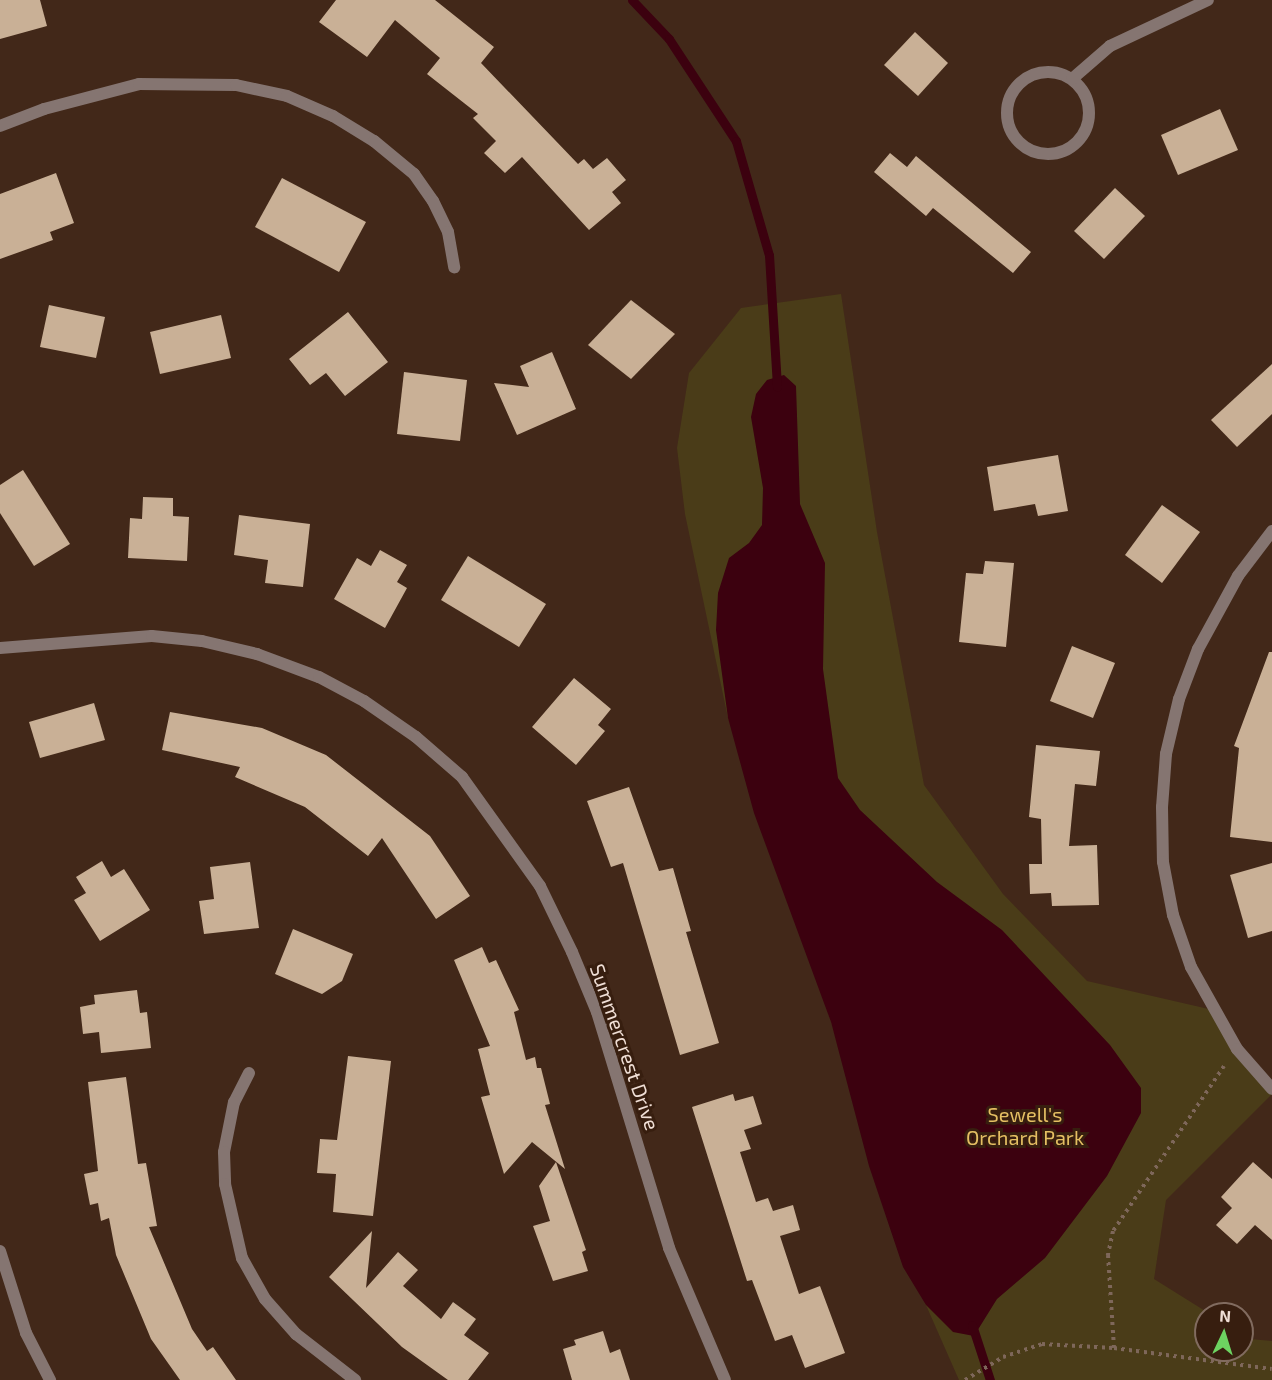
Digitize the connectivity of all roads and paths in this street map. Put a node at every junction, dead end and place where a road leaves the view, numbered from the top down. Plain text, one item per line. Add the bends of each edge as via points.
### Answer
1 (1208, 0) edge
2 (1072, 79) junction
3 (0, 126) edge
4 (454, 267) dead end
5 (1272, 531) edge
6 (0, 648) edge
7 (1237, 1049) junction
8 (249, 1073) dead end
9 (1272, 1089) edge
10 (0, 1251) edge
11 (1114, 1348) junction
12 (1272, 1369) edge
13 (50, 1380) edge
14 (355, 1380) edge
15 (725, 1380) edge
16 (965, 1380) edge

1 - 2 street via 1110,46
2 - 2 street via 1044,71 1030,75 1011,94 1007,122 1022,145 1042,154 1056,153 1080,140 1089,113 1087,99
3 - 4 street via 54,106 139,84 236,85 287,96 358,131 414,174 448,232
5 - 7 street via 1238,576 1198,649 1168,743 1162,807 1163,862 1173,915 1191,967
6 - 15 street, Summercrest Drive via 152,636 202,641 257,654 319,677 364,701 417,737 462,777 540,886 572,952 597,1012 669,1248
7 - 9 street
7 - 11 path via 1113,1231 1108,1255
8 - 14 street via 234,1102 224,1152 225,1184 242,1258 265,1299 296,1334
10 - 13 street via 26,1333
11 - 12 path
11 - 16 path via 1042,1344 1003,1357

